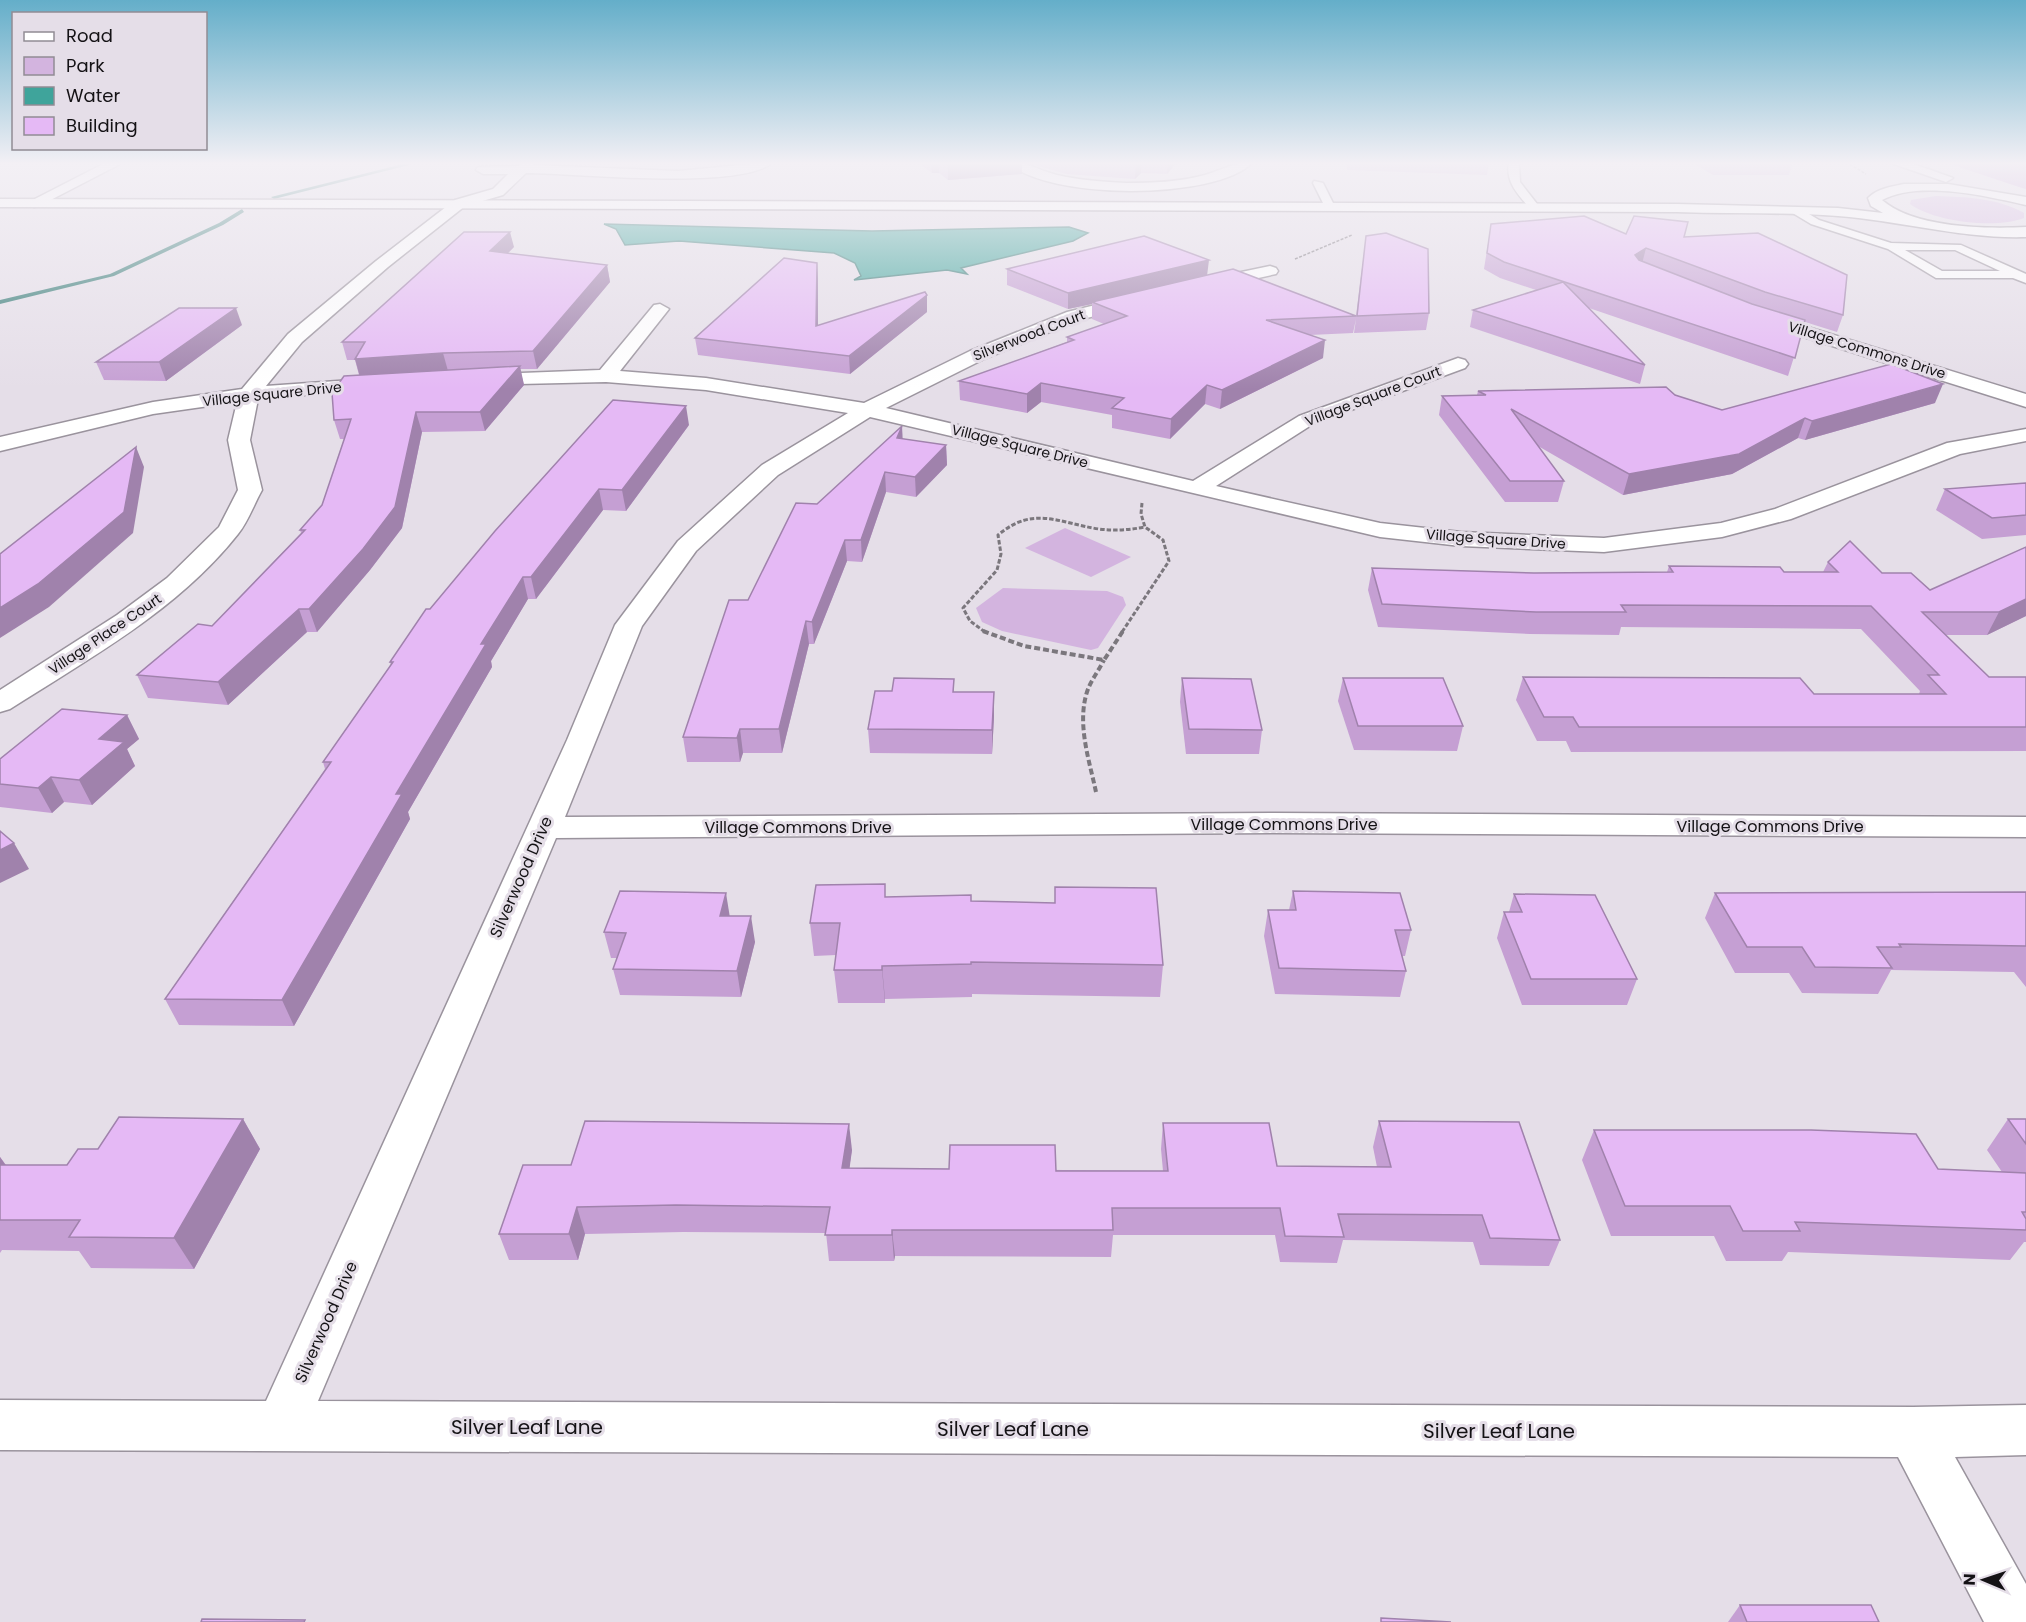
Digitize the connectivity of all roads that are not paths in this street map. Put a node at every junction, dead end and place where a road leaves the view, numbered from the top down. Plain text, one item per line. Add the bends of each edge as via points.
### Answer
1 (412, 238) edge
2 (1864, 238) edge
3 (1983, 238) edge
4 (1890, 246) junction
5 (2018, 248) dead end
6 (1270, 271) road end
7 (2023, 276) edge
8 (1191, 287) edge
9 (1158, 295) edge
10 (660, 309) dead end
11 (1743, 311) edge
12 (1458, 364) dead end
13 (606, 376) junction
14 (459, 379) edge
15 (401, 383) edge
16 (249, 394) junction
17 (2026, 402) edge
18 (867, 410) junction
19 (2026, 435) edge
20 (0, 444) edge
21 (1197, 488) junction
22 (0, 703) edge
23 (2026, 827) edge
24 (542, 828) junction
25 (0, 1425) edge
26 (281, 1426) junction
27 (2026, 1430) edge
28 (1913, 1432) junction
29 (2015, 1622) edge

1 - 16 street via 295,338
2 - 4 lane
3 - 5 street
4 - 7 lane via 1957,247
4 - 7 lane via 1940,275
6 - 8 street
9 - 18 street, Silverwood Court via 1073,316 977,355
10 - 13 street
11 - 17 street, Village Commons Drive
12 - 21 street, Village Square Court via 1306,420
13 - 14 street, Village Square Drive
13 - 18 street, Village Square Drive via 706,384
15 - 16 street, Village Square Drive
16 - 20 street, Village Square Drive via 153,408
16 - 22 street, Village Place Court via 239,440 250,490 229,530 176,584 128,621
18 - 21 street, Village Square Drive
18 - 24 street, Silverwood Drive via 770,470 687,546 629,624
19 - 21 street, Village Square Drive via 1955,448 1783,514 1722,530 1604,545 1461,539 1380,530
23 - 24 street, Village Commons Drive
24 - 26 street, Silverwood Drive
25 - 26 street, Silver Leaf Lane
26 - 28 street, Silver Leaf Lane
27 - 28 street, Silver Leaf Lane
28 - 29 street

